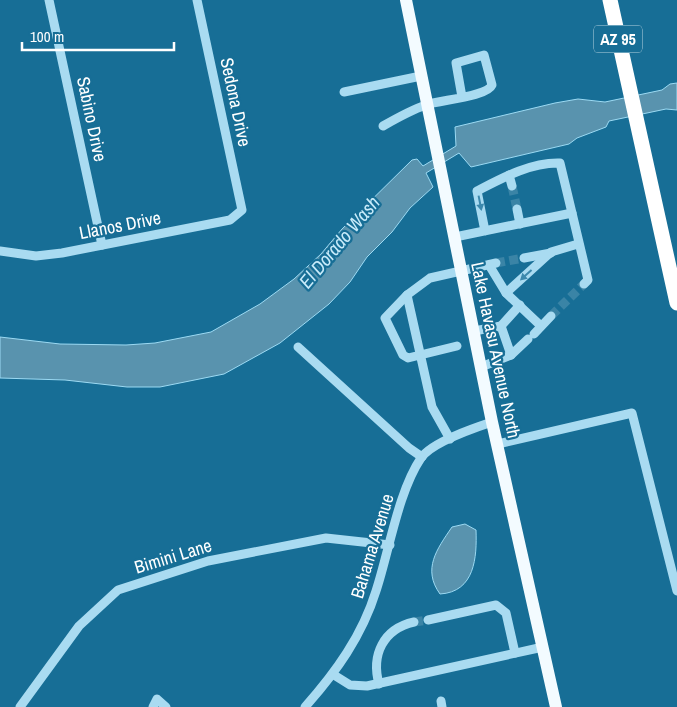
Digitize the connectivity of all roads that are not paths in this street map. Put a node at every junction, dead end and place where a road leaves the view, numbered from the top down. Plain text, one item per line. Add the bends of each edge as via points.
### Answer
1 (49, 0) edge
2 (197, 0) edge
3 (406, 0) edge
4 (610, 0) edge
5 (421, 76) junction
6 (344, 92) dead end
7 (462, 97) junction
8 (427, 105) junction
9 (383, 126) dead end
10 (509, 175) junction
11 (512, 186) tunnel mouth
12 (242, 210) joint
13 (517, 210) tunnel mouth
14 (572, 213) junction
15 (520, 224) junction
16 (485, 231) junction
17 (455, 237) junction
18 (578, 244) junction
19 (102, 245) junction
20 (0, 251) edge
21 (551, 252) junction
22 (524, 258) tunnel mouth
23 (462, 270) junction
24 (584, 284) dead end
25 (506, 293) junction
26 (407, 295) junction
27 (677, 303) edge
28 (520, 305) junction
29 (551, 316) tunnel mouth
30 (501, 326) junction
31 (541, 326) junction
32 (474, 331) junction
33 (457, 346) dead end
34 (298, 347) dead end
35 (420, 354) junction
36 (512, 355) junction
37 (481, 367) junction
38 (492, 422) junction
39 (450, 439) junction
40 (498, 444) junction
41 (422, 457) junction
42 (390, 545) junction
43 (677, 591) edge
44 (428, 620) tunnel mouth
45 (414, 622) tunnel mouth
46 (542, 647) junction
47 (515, 653) junction
48 (334, 675) junction
49 (379, 684) junction
50 (20, 707) edge
51 (153, 707) edge
52 (166, 707) edge
53 (305, 707) edge
54 (556, 707) edge

1 - 19 street, Sabino Drive
2 - 12 street, Sedona Drive
3 - 5 main road, Lake Havasu Avenue North
4 - 27 highway, AZ 95
5 - 6 street
5 - 8 main road, Lake Havasu Avenue North
7 - 7 street via 490,89 492,85 484,55 456,63
7 - 8 street
8 - 9 street
8 - 17 main road, Lake Havasu Avenue North
10 - 11 street
10 - 14 street via 550,163 560,164
10 -> 16 street via 477,190
12 - 19 street, Llanos Drive via 230,220
13 - 15 street
14 - 15 street
14 - 18 street
15 - 16 street
16 - 17 street
17 - 23 main road, Lake Havasu Avenue North
18 - 21 street
18 - 24 street via 588,280
19 - 20 street, Llanos Drive via 36,256
21 - 22 street
21 -> 25 street
23 - 25 street via 492,264
23 - 26 street via 430,278
23 - 32 main road, Lake Havasu Avenue North
25 - 28 street
26 - 35 street
26 - 35 street via 385,318 385,323 403,356 408,358
28 - 30 street
28 - 31 street
29 - 31 street
30 - 32 street
30 - 36 street
31 - 36 street
32 - 37 main road, Lake Havasu Avenue North
33 - 35 street
34 - 41 street
35 - 39 street via 432,406
36 - 37 street
37 - 38 main road, Lake Havasu Avenue North
38 - 39 street via 460,432
38 - 40 main road, Lake Havasu Avenue North
39 - 41 street
40 - 43 street via 632,413
40 - 46 main road, Lake Havasu Avenue North
41 - 42 street, Bahama Avenue via 406,490
42 - 48 street, Bahama Avenue via 376,593 357,638
42 - 50 street, Bimini Lane via 326,538 208,561 118,590 79,626
44 - 47 street via 496,605 506,613
45 - 49 street via 396,629 386,639 375,666
46 - 47 street
46 - 54 main road, Lake Havasu Avenue North
47 - 49 street
48 - 49 street via 350,685
48 - 53 street, Bahama Avenue
51 - 52 street via 157,699

